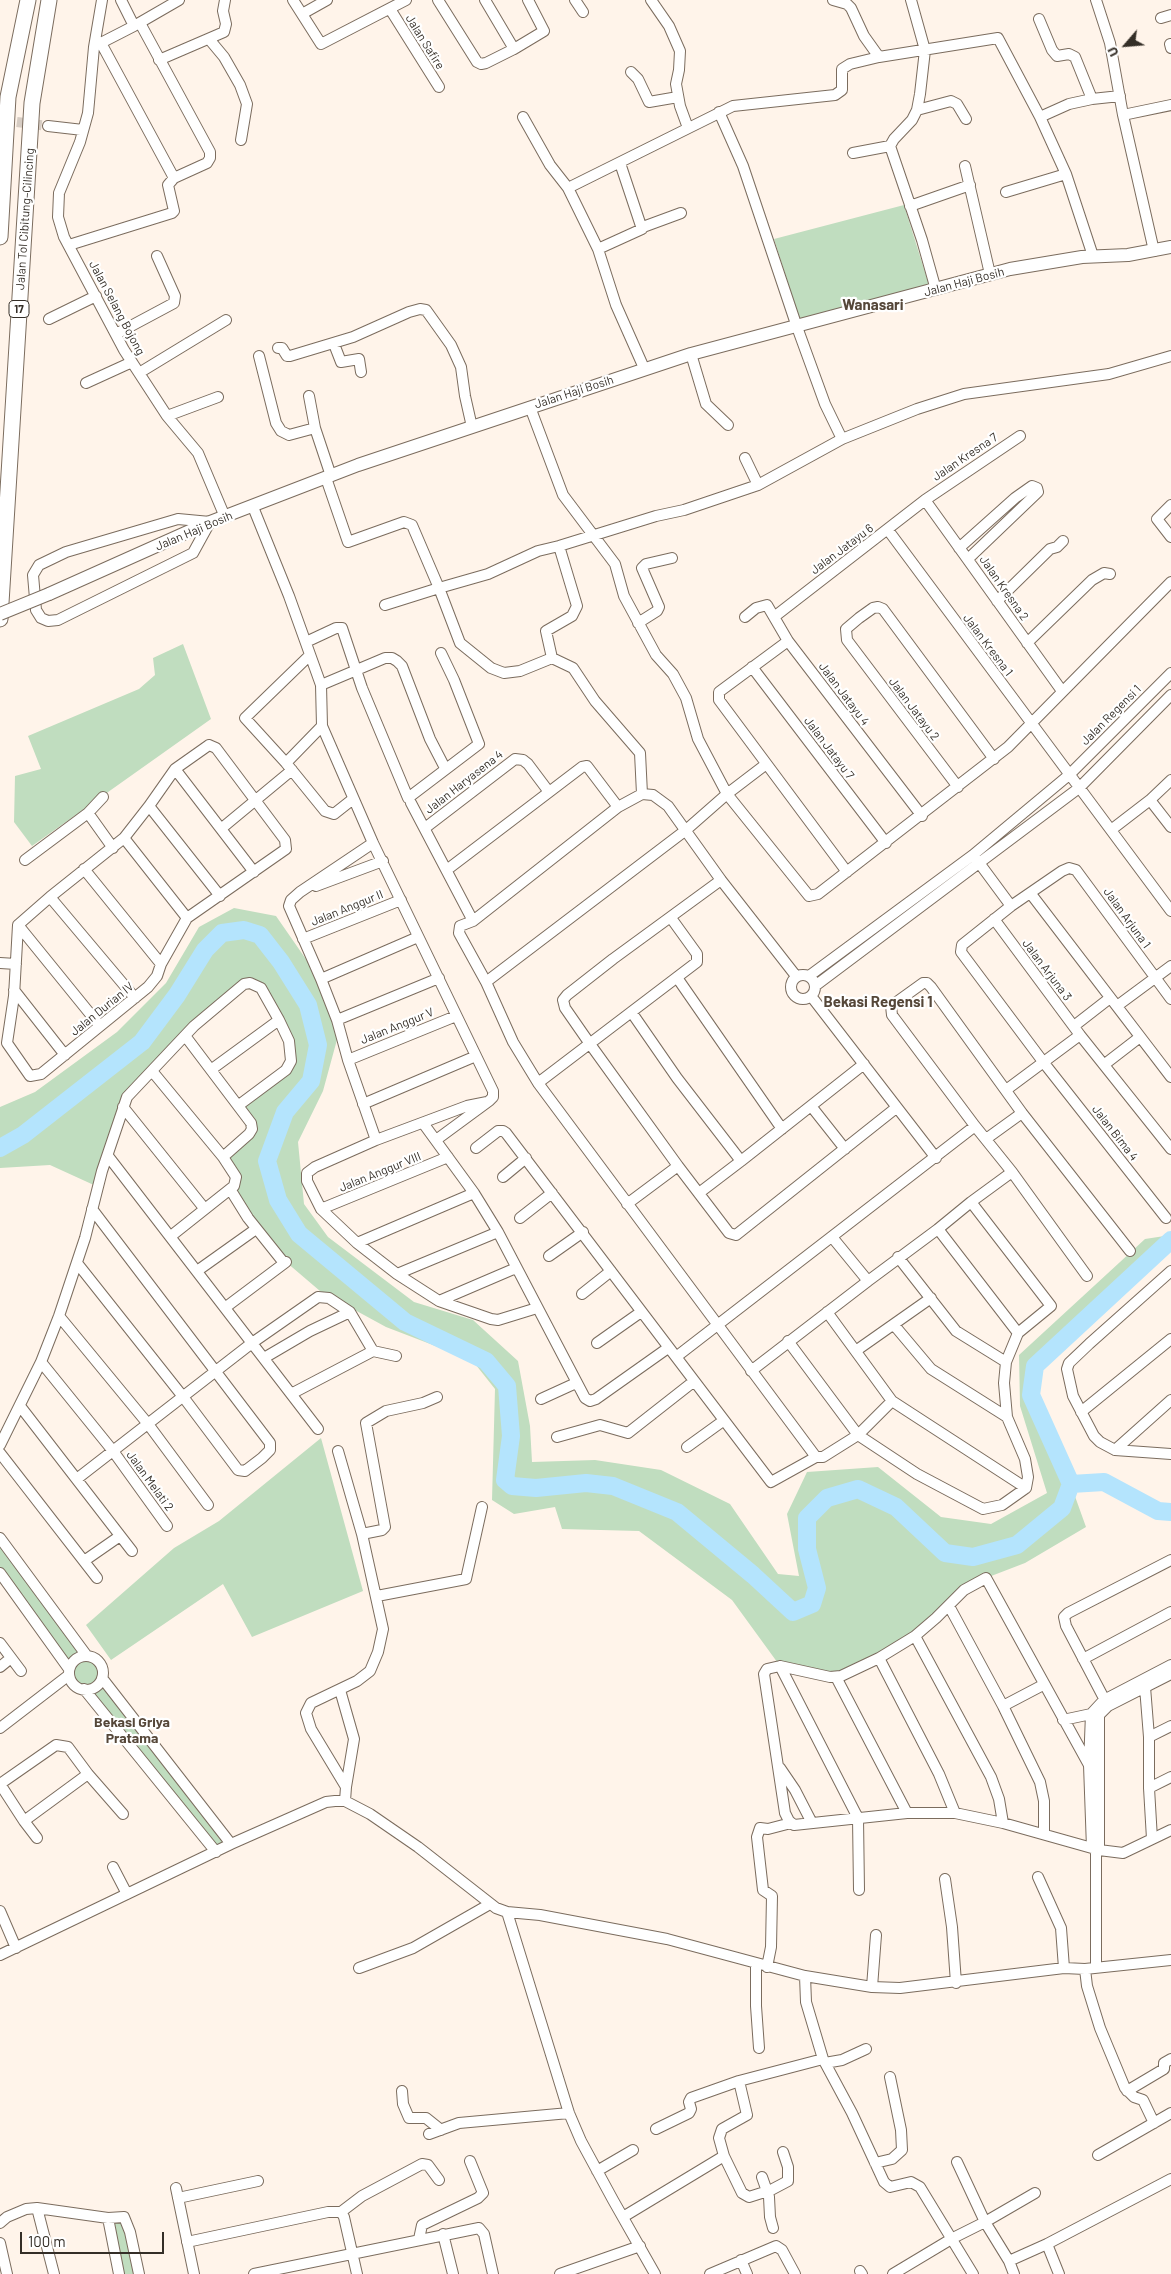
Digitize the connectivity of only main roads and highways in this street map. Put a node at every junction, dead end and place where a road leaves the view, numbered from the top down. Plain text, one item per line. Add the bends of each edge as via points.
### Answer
1 (28, 0) edge
2 (49, 0) edge
3 (0, 237) edge
4 (1171, 247) edge
5 (0, 614) edge
6 (0, 619) edge

1 - 3 highway, Jalan Tol Cibitung–Cilincing via 8,97
2 - 6 highway, Jalan Tol Cibitung–Cilincing / 17 via 32,103
4 - 5 main road, Jalan Haji Bosih, bridge via 1128,255 1093,256 990,274 644,368 225,516

